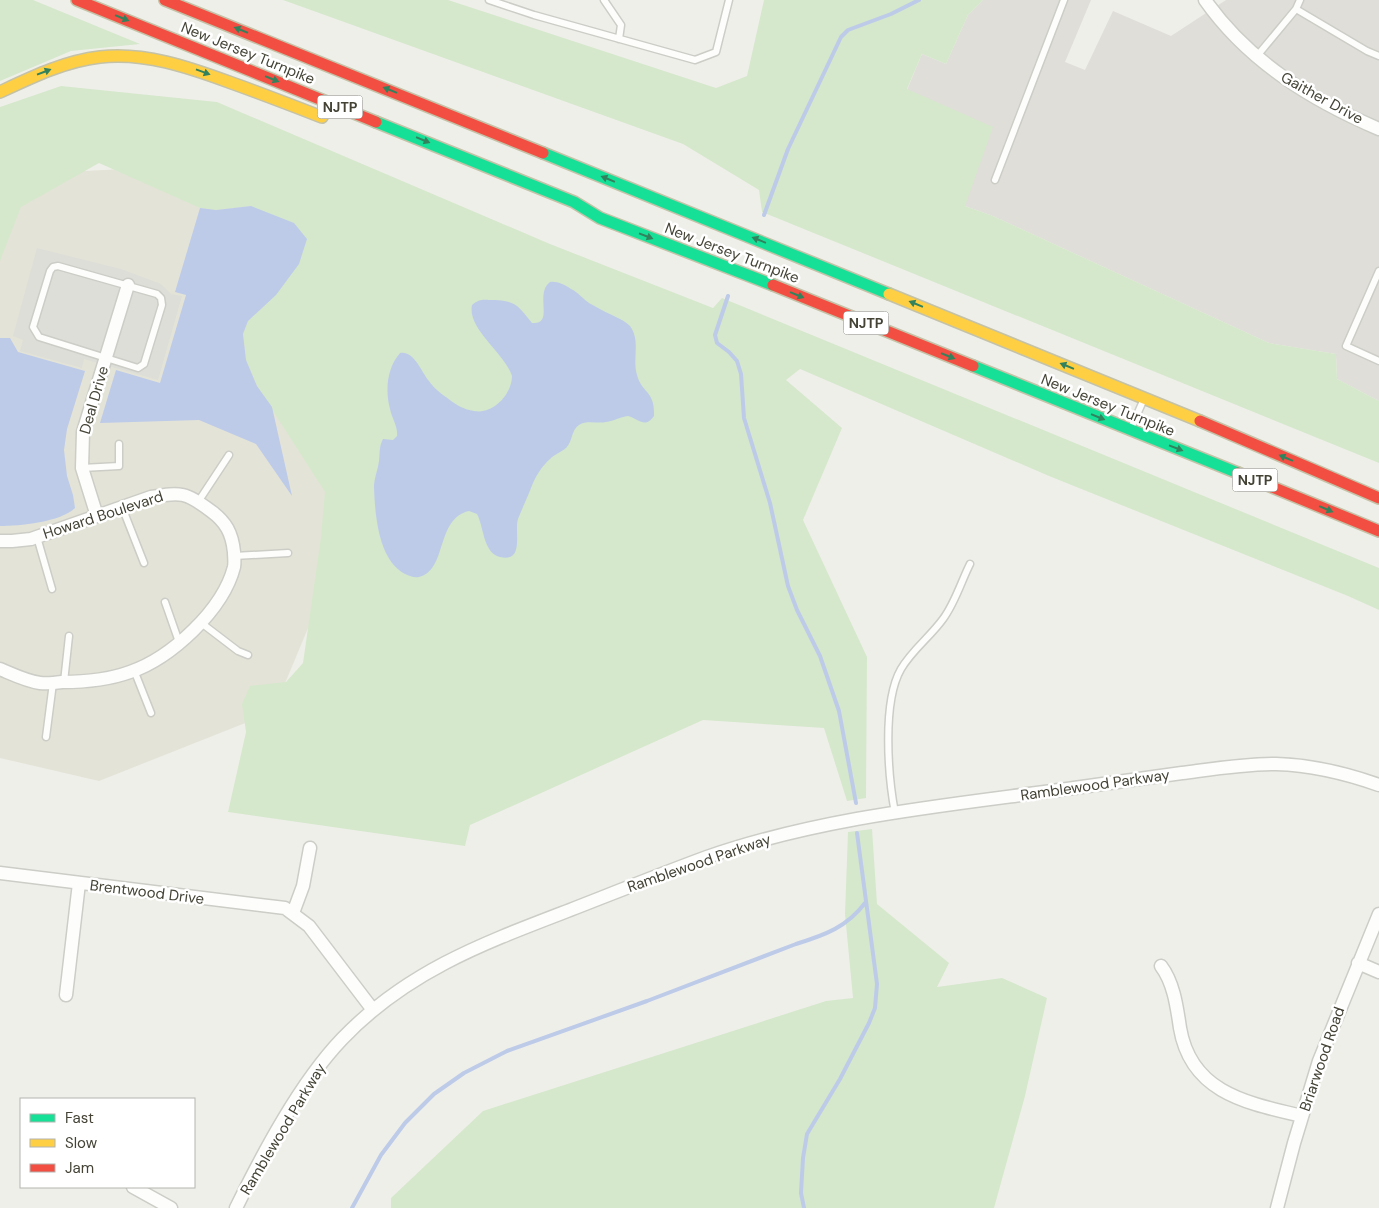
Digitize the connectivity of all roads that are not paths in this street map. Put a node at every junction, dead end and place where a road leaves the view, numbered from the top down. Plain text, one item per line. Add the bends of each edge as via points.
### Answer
1 (77, 0) edge
2 (165, 0) edge
3 (489, 0) edge
4 (604, 0) edge
5 (730, 0) edge
6 (1064, 0) edge
7 (1205, 0) edge
8 (1300, 0) edge
9 (1296, 9) junction
10 (618, 39) junction
11 (1257, 56) junction
12 (1379, 56) edge
13 (422, 91) dead end
14 (0, 92) edge
15 (331, 120) dead end
16 (1379, 129) edge
17 (516, 142) junction
18 (446, 163) dead end
19 (995, 180) dead end
20 (600, 218) junction
21 (1379, 270) edge
22 (128, 285) junction
23 (105, 358) junction
24 (1379, 361) edge
25 (1144, 397) junction
26 (1130, 430) junction
27 (119, 444) dead end
28 (229, 455) dead end
29 (82, 468) junction
30 (1379, 498) edge
31 (198, 502) junction
32 (122, 507) junction
33 (97, 516) junction
34 (1379, 531) edge
35 (37, 537) junction
36 (0, 540) edge
37 (288, 554) dead end
38 (234, 556) junction
39 (144, 563) dead end
40 (970, 564) dead end
41 (52, 588) dead end
42 (165, 602) dead end
43 (200, 622) junction
44 (69, 636) dead end
45 (179, 642) junction
46 (248, 655) dead end
47 (0, 669) edge
48 (134, 670) junction
49 (58, 682) junction
50 (151, 713) dead end
51 (46, 737) dead end
52 (1379, 785) edge
53 (895, 813) junction
54 (310, 848) dead end
55 (0, 873) edge
56 (79, 883) junction
57 (293, 913) junction
58 (1379, 914) edge
59 (1358, 963) junction
60 (1161, 966) dead end
61 (1379, 972) edge
62 (66, 995) dead end
63 (373, 1010) junction
64 (1302, 1116) junction
65 (135, 1188) edge
66 (171, 1208) edge
67 (236, 1208) edge
68 (1277, 1208) edge

1 -> 20 highway, New Jersey Turnpike / NJTP via 574,202
17 -> 2 highway, New Jersey Turnpike / NJTP
3 - 10 lane
4 - 10 lane via 621,25
5 - 10 lane via 716,52 695,60
6 - 19 lane
7 - 11 street, Gaither Drive
8 - 9 lane
9 - 11 lane
9 - 12 lane
11 - 16 street, Gaither Drive via 1303,91
13 - 17 highway
14 -> 15 highway via 79,61 101,57 141,57 183,65
25 -> 17 highway, New Jersey Turnpike / NJTP
18 - 20 highway via 574,212
20 -> 26 highway, New Jersey Turnpike / NJTP
21 - 24 lane via 1346,346
22 - 23 street, Deal Drive
22 - 23 lane via 161,298 162,305 147,356 138,368
22 - 23 lane via 58,266 50,271 33,327 35,332 39,337
23 - 29 street, Deal Drive via 83,432
25 - 26 lane
30 -> 25 highway, New Jersey Turnpike / NJTP
26 -> 34 highway, New Jersey Turnpike / NJTP
27 - 29 lane via 119,466
28 - 31 lane
29 - 33 street, Deal Drive
31 - 32 street, Howard Boulevard via 188,495 170,494
31 - 38 street, Howard Boulevard via 226,525 233,539
32 - 33 street, Howard Boulevard
32 - 39 lane
33 - 35 street, Howard Boulevard
35 - 36 street, Howard Boulevard
35 - 41 lane
37 - 38 lane
38 - 43 street, Howard Boulevard via 235,565 223,594
40 - 53 lane via 950,608 909,656 894,685 888,740 890,790
42 - 45 lane
43 - 45 street, Howard Boulevard
43 - 46 lane
44 - 49 lane
45 - 48 street, Howard Boulevard via 161,657
47 - 49 street, Howard Boulevard via 39,683
48 - 49 street, Howard Boulevard via 95,681
48 - 50 lane
49 - 51 lane
52 - 53 street, Ramblewood Parkway via 1329,770 1275,764 1248,765
53 - 63 street, Ramblewood Parkway via 779,835 690,863 474,948 403,987
54 - 57 street via 303,886
55 - 56 street, Brentwood Drive
56 - 57 street, Brentwood Drive via 275,906
56 - 62 street
57 - 63 street via 320,939
58 - 59 street, Briarwood Road
59 - 61 street
59 - 64 street, Briarwood Road via 1324,1048
60 - 64 street via 1167,974 1178,1012 1183,1043 1198,1072 1224,1092
63 - 67 street, Ramblewood Parkway via 341,1040 308,1083 274,1137
64 - 68 street, Briarwood Road
65 - 66 street

